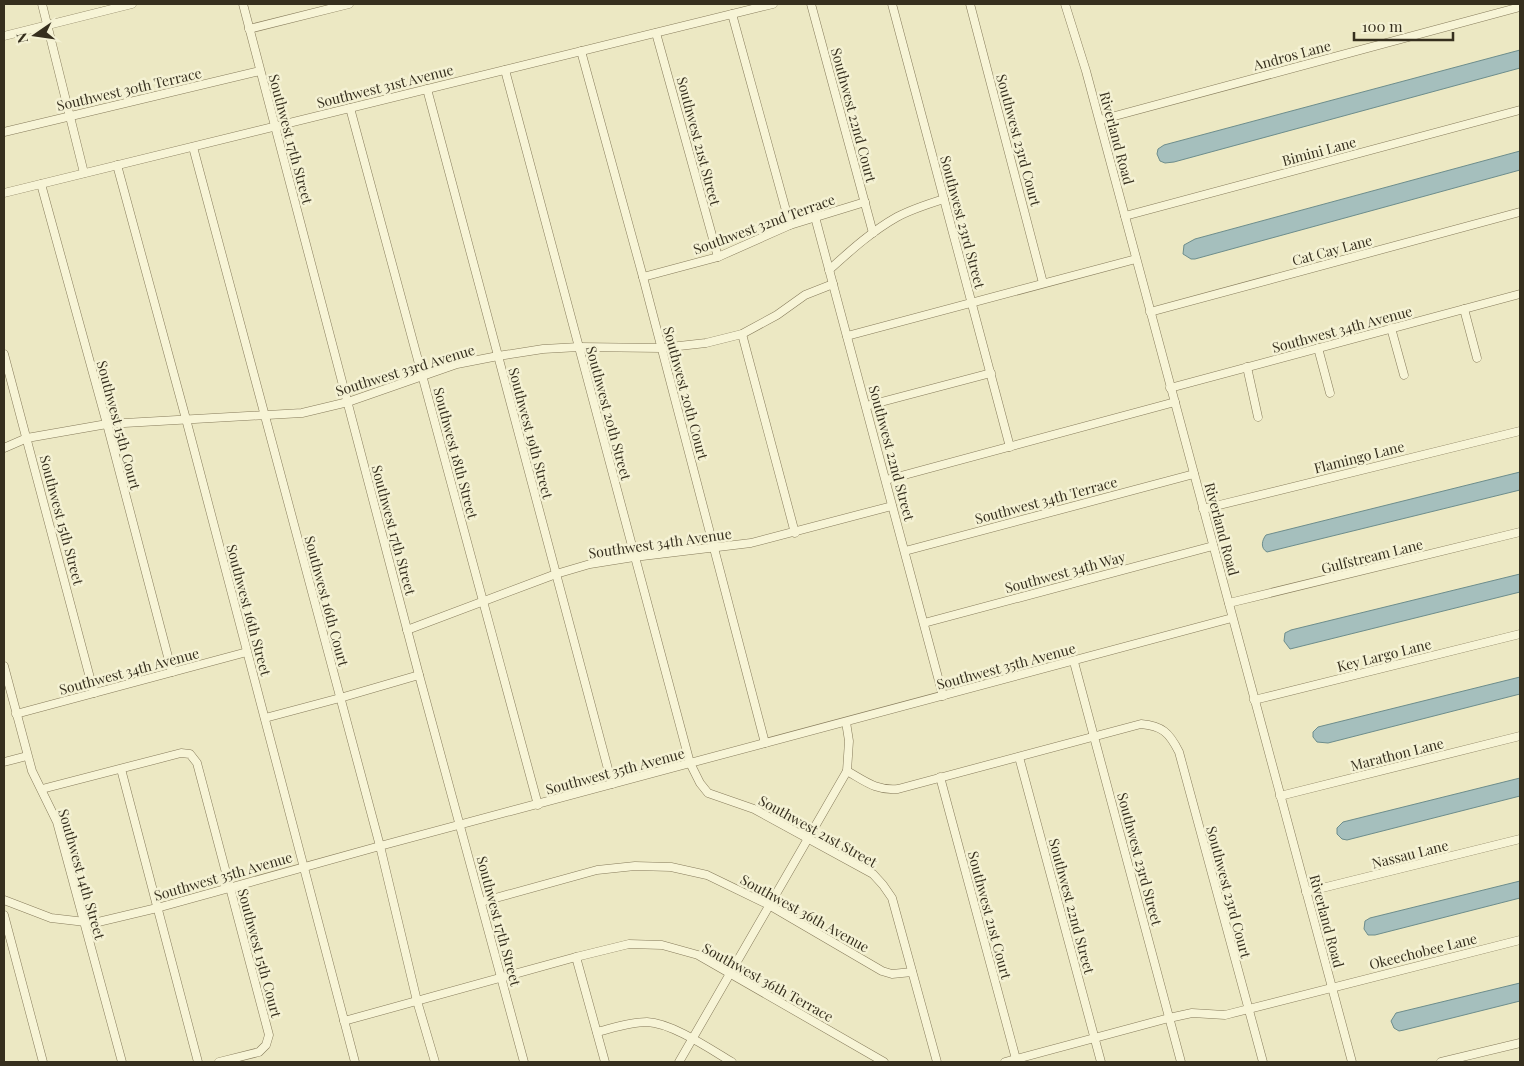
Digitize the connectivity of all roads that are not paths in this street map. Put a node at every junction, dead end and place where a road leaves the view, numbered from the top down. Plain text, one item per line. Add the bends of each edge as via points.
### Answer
1 (42, 4) edge
2 (132, 4) edge
3 (243, 4) edge
4 (349, 4) edge
5 (773, 4) edge
6 (811, 4) edge
7 (892, 4) edge
8 (970, 4) edge
9 (1065, 4) edge
10 (320, 7) edge
11 (1520, 7) edge
12 (732, 14) junction
13 (47, 25) junction
14 (249, 29) junction
15 (656, 33) junction
16 (4, 36) edge
17 (581, 51) junction
18 (260, 70) junction
19 (505, 70) junction
20 (426, 89) junction
21 (350, 108) junction
22 (1520, 110) edge
23 (70, 116) junction
24 (1100, 120) junction
25 (274, 127) junction
26 (4, 132) edge
27 (192, 147) junction
28 (117, 165) junction
29 (84, 173) junction
30 (41, 184) junction
31 (4, 193) edge
32 (944, 199) junction
33 (865, 202) junction
34 (1520, 212) edge
35 (1125, 216) junction
36 (815, 217) junction
37 (790, 225) junction
38 (873, 233) junction
39 (718, 257) junction
40 (1136, 259) junction
41 (829, 270) junction
42 (643, 277) junction
43 (1043, 283) junction
44 (833, 284) junction
45 (1520, 294) edge
46 (971, 302) junction
47 (1464, 309) junction
48 (1150, 312) junction
49 (1391, 328) junction
50 (742, 334) junction
51 (847, 336) junction
52 (579, 347) junction
53 (661, 348) junction
54 (1318, 348) junction
55 (4, 354) edge
56 (498, 356) junction
57 (1477, 358) dead end
58 (1247, 367) junction
59 (991, 373) junction
60 (1404, 375) dead end
61 (422, 376) junction
62 (1170, 388) junction
63 (1330, 394) dead end
64 (348, 402) junction
65 (1174, 402) junction
66 (866, 406) junction
67 (266, 416) junction
68 (1258, 417) dead end
69 (186, 419) junction
70 (107, 424) junction
71 (1520, 431) edge
72 (27, 438) junction
73 (1010, 447) junction
74 (4, 448) edge
75 (1194, 474) junction
76 (886, 480) junction
77 (892, 506) junction
78 (1203, 508) junction
79 (1520, 532) edge
80 (795, 533) junction
81 (1213, 546) junction
82 (714, 548) junction
83 (905, 551) junction
84 (634, 557) junction
85 (556, 574) junction
86 (483, 601) junction
87 (1229, 603) junction
88 (1232, 618) junction
89 (924, 623) junction
90 (407, 630) junction
91 (1520, 634) edge
92 (247, 652) junction
93 (1074, 662) junction
94 (4, 666) edge
95 (172, 672) junction
96 (419, 675) junction
97 (94, 693) junction
98 (943, 696) junction
99 (340, 698) junction
100 (1254, 700) junction
101 (16, 714) junction
102 (265, 718) junction
103 (846, 722) junction
104 (1094, 736) junction
105 (1520, 736) edge
106 (765, 743) junction
107 (26, 756) junction
108 (1019, 757) junction
109 (4, 762) edge
110 (690, 763) junction
111 (121, 769) junction
112 (847, 771) junction
113 (940, 777) junction
114 (612, 784) junction
115 (42, 789) junction
116 (1280, 796) junction
117 (538, 805) junction
118 (460, 825) junction
119 (809, 838) junction
120 (1520, 839) edge
121 (380, 846) junction
122 (305, 866) junction
123 (230, 889) junction
124 (1306, 892) junction
125 (4, 900) edge
126 (481, 902) junction
127 (769, 905) junction
128 (158, 908) junction
129 (4, 915) edge
130 (84, 923) junction
131 (1520, 940) edge
132 (576, 957) junction
133 (912, 972) junction
134 (730, 974) junction
135 (501, 978) junction
136 (1332, 987) junction
137 (417, 1001) junction
138 (1248, 1010) junction
139 (1169, 1018) junction
140 (344, 1021) junction
141 (597, 1032) junction
142 (1094, 1038) junction
143 (692, 1039) junction
144 (1520, 1043) edge
145 (1016, 1059) junction
146 (43, 1062) edge
147 (122, 1062) edge
148 (198, 1062) edge
149 (219, 1062) edge
150 (355, 1062) edge
151 (435, 1062) edge
152 (524, 1062) edge
153 (606, 1062) edge
154 (679, 1062) edge
155 (732, 1062) edge
156 (884, 1062) edge
157 (936, 1062) edge
158 (1005, 1062) edge
159 (1101, 1062) edge
160 (1181, 1062) edge
161 (1263, 1062) edge
162 (1352, 1062) edge
163 (1441, 1062) edge

1 - 13 street
2 - 13 street
3 - 14 street, Southwest 17th Street
4 - 10 street
5 - 12 street, Southwest 31st Avenue
6 - 33 street, Southwest 22nd Court
7 - 32 street, Southwest 23rd Street
8 - 43 street, Southwest 23rd Court
9 - 24 street, Riverland Road
10 - 14 street
11 - 24 street, Andros Lane
12 - 15 street, Southwest 31st Avenue
12 - 37 street
13 - 16 street
13 - 23 street
14 - 18 street, Southwest 17th Street
15 - 17 street, Southwest 31st Avenue
15 - 39 street, Southwest 21st Street
17 - 19 street, Southwest 31st Avenue
17 - 42 street, Southwest 20th Court
18 - 23 street, Southwest 30th Terrace
18 - 25 street, Southwest 17th Street
19 - 20 street, Southwest 31st Avenue
19 - 52 street, Southwest 20th Street
20 - 21 street, Southwest 31st Avenue
20 - 56 street, Southwest 19th Street
21 - 25 street, Southwest 31st Avenue
21 - 61 street, Southwest 18th Street
22 - 35 street, Bimini Lane
23 - 26 street, Southwest 30th Terrace
23 - 29 street
24 - 35 street, Riverland Road
25 - 27 street, Southwest 31st Avenue
25 - 64 street, Southwest 17th Street
27 - 28 street, Southwest 31st Avenue
27 - 67 street, Southwest 16th Court
28 - 29 street, Southwest 31st Avenue
28 - 69 street, Southwest 16th Street
29 - 30 street, Southwest 31st Avenue
30 - 31 street, Southwest 31st Avenue
30 - 70 street, Southwest 15th Court
32 - 38 street via 912,210
32 - 46 street, Southwest 23rd Street
33 - 36 street, Southwest 32nd Terrace
33 - 38 street, Southwest 22nd Court
34 - 48 street, Cat Cay Lane
35 - 40 street, Riverland Road
36 - 37 street, Southwest 32nd Terrace
36 - 41 street, Southwest 22nd Street
37 - 39 street, Southwest 32nd Terrace
38 - 41 street
39 - 42 street, Southwest 32nd Terrace
40 - 43 street
40 - 48 street, Riverland Road
41 - 44 street, Southwest 22nd Street
42 - 53 street, Southwest 20th Court
43 - 46 street
44 - 50 street, Southwest 33rd Avenue via 804,295 777,315
44 - 51 street, Southwest 22nd Street
45 - 47 street, Southwest 34th Avenue
46 - 51 street
46 - 59 street, Southwest 23rd Street
47 - 49 street, Southwest 34th Avenue
47 - 57 street
48 - 62 street, Riverland Road
49 - 54 street, Southwest 34th Avenue
49 - 60 street
50 - 53 street, Southwest 33rd Avenue via 706,343
50 - 80 street
51 - 66 street, Southwest 22nd Street
52 - 53 street, Southwest 33rd Avenue
52 - 56 street, Southwest 33rd Avenue
52 - 84 street, Southwest 20th Street
53 - 82 street, Southwest 20th Court
54 - 58 street, Southwest 34th Avenue
54 - 63 street
55 - 72 street, Southwest 15th Street
56 - 61 street, Southwest 33rd Avenue via 457,364
56 - 85 street, Southwest 19th Street
58 - 62 street, Southwest 34th Avenue
58 - 68 street
59 - 66 street
59 - 73 street, Southwest 23rd Street
61 - 64 street, Southwest 33rd Avenue
61 - 86 street, Southwest 18th Street
62 - 65 street, Riverland Road
64 - 67 street, Southwest 33rd Avenue via 302,413
64 - 90 street, Southwest 17th Street
65 - 73 street
65 - 75 street, Riverland Road
66 - 76 street, Southwest 22nd Street
67 - 69 street, Southwest 33rd Avenue
67 - 99 street, Southwest 16th Court
69 - 70 street, Southwest 33rd Avenue
69 - 92 street, Southwest 16th Street
70 - 72 street, Southwest 33rd Avenue
70 - 95 street, Southwest 15th Court
71 - 78 street, Flamingo Lane
72 - 74 street, Southwest 33rd Avenue
72 - 97 street, Southwest 15th Street
73 - 76 street
75 - 78 street, Riverland Road
75 - 83 street, Southwest 34th Terrace
76 - 77 street, Southwest 22nd Street
77 - 80 street, Southwest 34th Avenue
77 - 83 street, Southwest 22nd Street
78 - 81 street, Riverland Road
79 - 87 street, Gulfstream Lane
80 - 82 street, Southwest 34th Avenue
81 - 87 street, Riverland Road
81 - 89 street, Southwest 34th Way
82 - 84 street, Southwest 34th Avenue
82 - 106 street, Southwest 20th Court
83 - 89 street, Southwest 22nd Street
84 - 85 street, Southwest 34th Avenue via 590,564
84 - 110 street, Southwest 20th Street
85 - 86 street, Southwest 34th Avenue
85 - 114 street, Southwest 19th Street
86 - 90 street, Southwest 34th Avenue
86 - 117 street, Southwest 18th Street
87 - 88 street, Riverland Road
88 - 93 street, Southwest 35th Avenue
88 - 100 street, Riverland Road
89 - 98 street, Southwest 22nd Street
90 - 96 street, Southwest 17th Street
91 - 100 street, Key Largo Lane
92 - 95 street, Southwest 34th Avenue
92 - 102 street, Southwest 16th Street
93 - 98 street, Southwest 35th Avenue
93 - 104 street, Southwest 23rd Street
94 - 101 street, Southwest 14th Street
95 - 97 street, Southwest 34th Avenue
96 - 99 street
96 - 118 street, Southwest 17th Street
97 - 101 street, Southwest 34th Avenue
98 - 103 street, Southwest 35th Avenue
99 - 102 street
99 - 121 street, Southwest 16th Court
100 - 116 street, Riverland Road
101 - 107 street, Southwest 14th Street
102 - 122 street, Southwest 16th Street
103 - 106 street, Southwest 35th Avenue
103 - 112 street via 849,741
104 - 108 street
104 - 138 street, Southwest 23rd Court via 1141,724 1155,725 1172,738 1179,752
104 - 139 street, Southwest 23rd Street
105 - 116 street, Marathon Lane
106 - 110 street, Southwest 35th Avenue
107 - 109 street
107 - 115 street, Southwest 14th Street
108 - 113 street
108 - 142 street, Southwest 22nd Street
110 - 114 street, Southwest 35th Avenue
110 - 119 street, Southwest 21st Street via 708,793 754,809
111 - 115 street
111 - 123 street, Southwest 15th Court via 181,753 190,754 197,763
111 - 128 street
112 - 113 street via 886,790
112 - 119 street
113 - 145 street, Southwest 21st Court
114 - 117 street, Southwest 35th Avenue
115 - 130 street, Southwest 14th Street via 57,822
116 - 124 street, Riverland Road
117 - 118 street, Southwest 35th Avenue
118 - 121 street, Southwest 35th Avenue
118 - 126 street, Southwest 17th Street
119 - 127 street
119 - 133 street, Southwest 21st Street via 873,874 883,885 892,898
120 - 124 street, Nassau Lane
121 - 122 street, Southwest 35th Avenue
121 - 137 street, Southwest 16th Court
122 - 123 street, Southwest 35th Avenue
122 - 140 street, Southwest 16th Street
123 - 128 street, Southwest 35th Avenue
123 - 149 street, Southwest 15th Court via 269,1035 266,1045 258,1052
124 - 136 street, Riverland Road
125 - 130 street, Southwest 35th Avenue via 51,918
126 - 127 street, Southwest 36th Avenue via 597,870 635,866 672,867 707,875
126 - 135 street, Southwest 17th Street
127 - 133 street, Southwest 36th Avenue via 882,971 892,974
127 - 134 street
128 - 130 street, Southwest 35th Avenue
128 - 148 street
129 - 146 street
130 - 147 street, Southwest 14th Street
131 - 136 street, Okeechobee Lane
132 - 134 street, Southwest 36th Terrace via 629,944 662,945 698,955
132 - 135 street, Southwest 36th Terrace
132 - 141 street
133 - 157 street, Southwest 21st Street
134 - 143 street
134 - 156 street, Southwest 36th Terrace
135 - 137 street, Southwest 36th Terrace
135 - 152 street, Southwest 17th Street
136 - 138 street
136 - 162 street, Riverland Road
137 - 140 street, Southwest 36th Terrace
137 - 151 street, Southwest 16th Court
138 - 139 street via 1225,1015 1192,1012
138 - 161 street, Southwest 23rd Court
139 - 142 street
139 - 160 street, Southwest 23rd Street
140 - 150 street, Southwest 16th Street
141 - 143 street via 648,1022
141 - 153 street
142 - 145 street
142 - 159 street, Southwest 22nd Street
143 - 154 street
143 - 155 street
144 - 163 street
145 - 158 street

